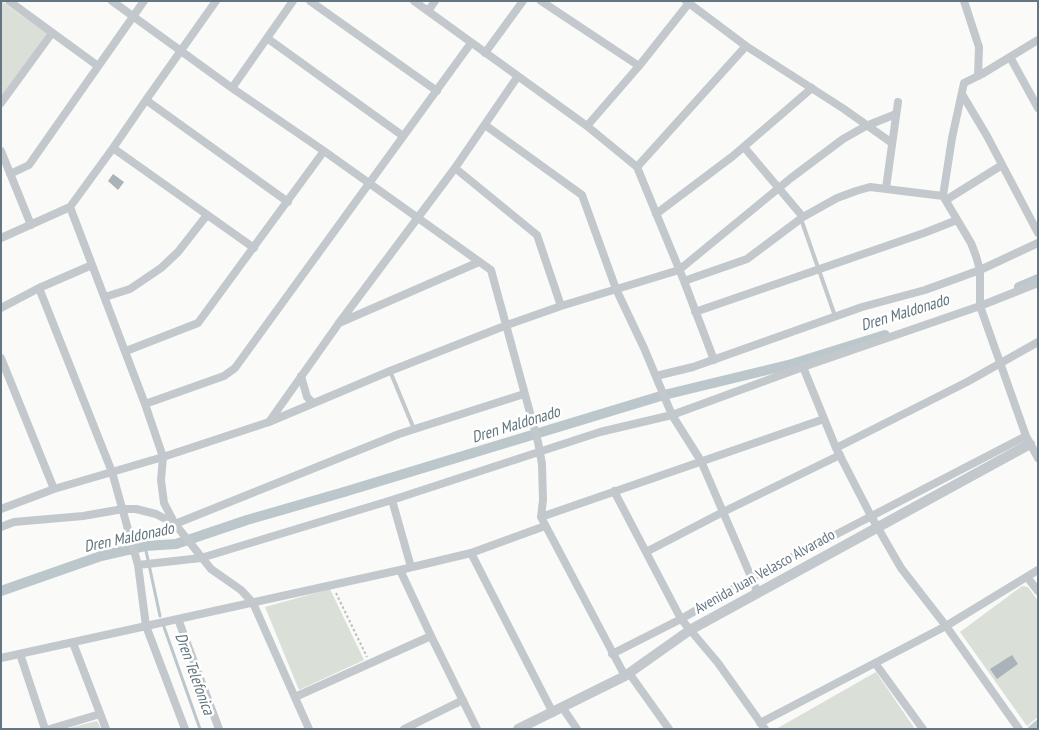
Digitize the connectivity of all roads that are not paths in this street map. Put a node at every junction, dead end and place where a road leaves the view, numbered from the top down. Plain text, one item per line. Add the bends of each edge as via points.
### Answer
1 (9, 1) edge
2 (112, 1) edge
3 (144, 1) edge
4 (216, 1) edge
5 (293, 1) edge
6 (310, 1) edge
7 (414, 1) edge
8 (434, 1) edge
9 (523, 1) edge
10 (541, 1) edge
11 (964, 1) edge
12 (687, 2) edge
13 (428, 11) junction
14 (133, 16) junction
15 (52, 33) junction
16 (267, 38) junction
17 (1038, 40) edge
18 (471, 43) junction
19 (746, 46) junction
20 (181, 50) junction
21 (485, 54) junction
22 (1010, 57) junction
23 (98, 66) junction
24 (639, 66) junction
25 (518, 76) junction
26 (978, 76) junction
27 (232, 88) junction
28 (812, 88) junction
29 (437, 91) junction
30 (962, 94) junction
31 (146, 100) junction
32 (898, 102) dead end
33 (1, 103) edge
34 (1038, 108) edge
35 (896, 114) junction
36 (485, 125) junction
37 (587, 126) junction
38 (866, 126) junction
39 (403, 136) junction
40 (892, 143) junction
41 (744, 147) junction
42 (113, 148) junction
43 (1, 151) edge
44 (324, 151) junction
45 (1002, 165) junction
46 (637, 167) junction
47 (456, 168) junction
48 (10, 174) junction
49 (369, 183) junction
50 (779, 188) junction
51 (886, 188) junction
52 (944, 198) junction
53 (288, 202) junction
54 (70, 207) junction
55 (656, 214) junction
56 (207, 215) junction
57 (418, 218) junction
58 (802, 218) junction
59 (957, 220) junction
60 (31, 225) junction
61 (1038, 233) edge
62 (1, 238) edge
63 (1038, 243) edge
64 (254, 248) junction
65 (479, 262) junction
66 (92, 265) junction
67 (819, 269) junction
68 (680, 270) junction
69 (980, 270) junction
70 (684, 281) junction
71 (1038, 282) edge
72 (39, 288) junction
73 (616, 289) junction
74 (105, 297) junction
75 (561, 306) junction
76 (980, 306) junction
77 (1, 308) edge
78 (695, 312) junction
79 (835, 316) junction
80 (339, 323) junction
81 (507, 325) junction
82 (1038, 342) edge
83 (126, 351) junction
84 (1, 358) edge
85 (714, 360) junction
86 (999, 364) junction
87 (803, 367) junction
88 (390, 371) junction
89 (301, 376) junction
90 (656, 376) junction
91 (524, 394) junction
92 (313, 403) junction
93 (146, 404) junction
94 (672, 415) junction
95 (824, 419) junction
96 (269, 422) junction
97 (414, 429) junction
98 (1031, 440) edge
99 (539, 451) junction
100 (838, 452) junction
101 (163, 457) junction
102 (1038, 458) edge
103 (700, 461) junction
104 (112, 472) junction
105 (54, 489) junction
106 (614, 491) junction
107 (392, 500) junction
108 (1, 509) edge
109 (123, 509) junction
110 (723, 512) junction
111 (871, 516) junction
112 (541, 517) junction
113 (175, 524) junction
114 (545, 526) junction
115 (1, 527) edge
116 (878, 527) junction
117 (471, 552) junction
118 (646, 552) junction
119 (201, 558) junction
120 (138, 565) junction
121 (410, 567) junction
122 (400, 570) junction
123 (1038, 570) edge
124 (1027, 577) junction
125 (752, 578) junction
126 (1038, 592) edge
127 (758, 593) junction
128 (253, 603) junction
129 (178, 619) junction
130 (680, 619) junction
131 (146, 626) junction
132 (946, 626) junction
133 (690, 630) junction
134 (431, 636) junction
135 (72, 642) junction
136 (20, 654) junction
137 (612, 654) junction
138 (1, 658) edge
139 (876, 663) junction
140 (627, 674) junction
141 (295, 697) junction
142 (463, 700) junction
143 (562, 707) junction
144 (553, 712) junction
145 (100, 714) junction
146 (1038, 724) edge
147 (762, 726) edge
148 (45, 729) edge
149 (50, 729) edge
150 (106, 729) edge
151 (185, 729) edge
152 (220, 729) edge
153 (309, 729) edge
154 (404, 729) edge
155 (477, 729) edge
156 (518, 729) edge
157 (576, 729) edge
158 (669, 729) edge
159 (922, 729) edge
160 (1020, 729) edge
161 (1032, 729) edge

1 - 15 street
2 - 14 street
3 - 14 street
4 - 20 street
5 - 16 street
6 - 29 street
7 - 13 street
8 - 13 street
9 - 21 street
10 - 24 street
11 - 26 street via 979,47
12 - 19 street
12 - 24 street
13 - 18 street
14 - 20 street
14 - 23 street
15 - 23 street
15 - 33 street
16 - 27 street
16 - 39 street
17 - 22 street
18 - 21 street
18 - 29 street
19 - 28 street
19 - 46 street
20 - 27 street
20 - 31 street
21 - 25 street
22 - 26 street
22 - 34 street
23 - 48 street via 28,165
24 - 37 street
25 - 36 street
25 - 37 street
26 - 30 street via 964,83
27 - 44 street
28 - 38 street
28 - 41 street
29 - 39 street
30 - 45 street
30 - 52 street
31 - 42 street
31 - 53 street
32 - 35 street
35 - 38 street
35 - 40 street
36 - 47 street
36 - 73 street via 582,195
37 - 46 street
38 - 40 street
38 - 50 street via 843,139
39 - 49 street
40 - 51 street
41 - 50 street
41 - 55 street
42 - 54 street
42 - 56 street
43 - 48 street
44 - 49 street
44 - 53 street
45 - 52 street
45 - 61 street
46 - 55 street
47 - 57 street
47 - 75 street via 537,235
48 - 60 street
49 - 57 street
49 - 93 street via 230,373
50 - 58 street
50 - 68 street
51 - 52 street
51 - 58 street via 870,187 837,198
52 - 59 street
53 - 64 street
54 - 60 street
54 - 66 street
55 - 68 street
56 - 64 street
56 - 74 street via 161,268 130,289
57 - 65 street
57 - 80 street
58 - 67 lane
58 - 70 street via 747,259
59 - 67 street
59 - 69 street via 971,242
60 - 62 street
63 - 69 street
64 - 83 street via 198,324
65 - 80 street
65 - 81 street via 491,270
66 - 72 street
66 - 74 street
67 - 78 street
67 - 79 lane
68 - 70 street
68 - 73 street
69 - 76 street
69 - 79 street
70 - 78 street
71 - 76 street
72 - 77 street
72 - 104 street
73 - 75 street
73 - 90 street
74 - 83 street
75 - 81 street
76 - 86 street
76 - 87 street
78 - 85 street
79 - 85 street
80 - 89 street
81 - 88 street
81 - 91 street
82 - 86 street
83 - 93 street
84 - 105 street
85 - 90 street
86 - 98 street
86 - 100 street
87 - 94 street
87 - 95 street
88 - 92 street
88 - 97 lane
89 - 92 street via 307,397
89 - 96 street
90 - 94 street
91 - 97 street
91 - 99 street
92 - 96 street
93 - 101 street
94 - 99 street
94 - 103 street
95 - 100 street
95 - 103 street
96 - 101 street
97 - 113 street
98 - 102 street
98 - 111 street
98 - 116 street, Avenida Juan Velasco Alvarado
99 - 107 street
99 - 112 street via 542,464
100 - 110 street
100 - 111 street
101 - 104 street
101 - 113 street via 164,503
103 - 106 street
103 - 110 street
104 - 105 street
104 - 109 street
105 - 108 street
106 - 112 street
106 - 118 street
107 - 119 street
107 - 121 street
109 - 113 street via 156,514
109 - 115 street via 14,522
109 - 120 street
110 - 118 street
110 - 125 street
111 - 116 street
111 - 125 street
112 - 114 street
113 - 119 street
114 - 117 street
114 - 137 street
116 - 127 street, Avenida Juan Velasco Alvarado
116 - 132 street via 902,568
117 - 121 street
117 - 144 street
118 - 130 street
119 - 120 street
119 - 128 street
120 - 131 street
121 - 122 street
122 - 128 street
122 - 134 street
123 - 124 street
124 - 126 street
124 - 132 street
125 - 127 street
125 - 130 street
127 - 133 street, Avenida Juan Velasco Alvarado
128 - 129 street
128 - 141 street
129 - 131 street
129 - 152 street
130 - 133 street
130 - 137 street
131 - 135 street
131 - 151 street
132 - 139 street
132 - 160 street
133 - 140 street, Avenida Juan Velasco Alvarado
133 - 147 street via 718,663
134 - 141 street
134 - 142 street
135 - 136 street
135 - 145 street
136 - 138 street
136 - 148 street
137 - 140 street
139 - 147 street
139 - 159 street
140 - 143 street, Avenida Juan Velasco Alvarado
140 - 158 street
141 - 153 street
142 - 154 street
142 - 155 street
143 - 144 street, Avenida Juan Velasco Alvarado
143 - 157 street
144 - 156 street, Avenida Juan Velasco Alvarado
145 - 149 street
145 - 150 street
146 - 161 street

